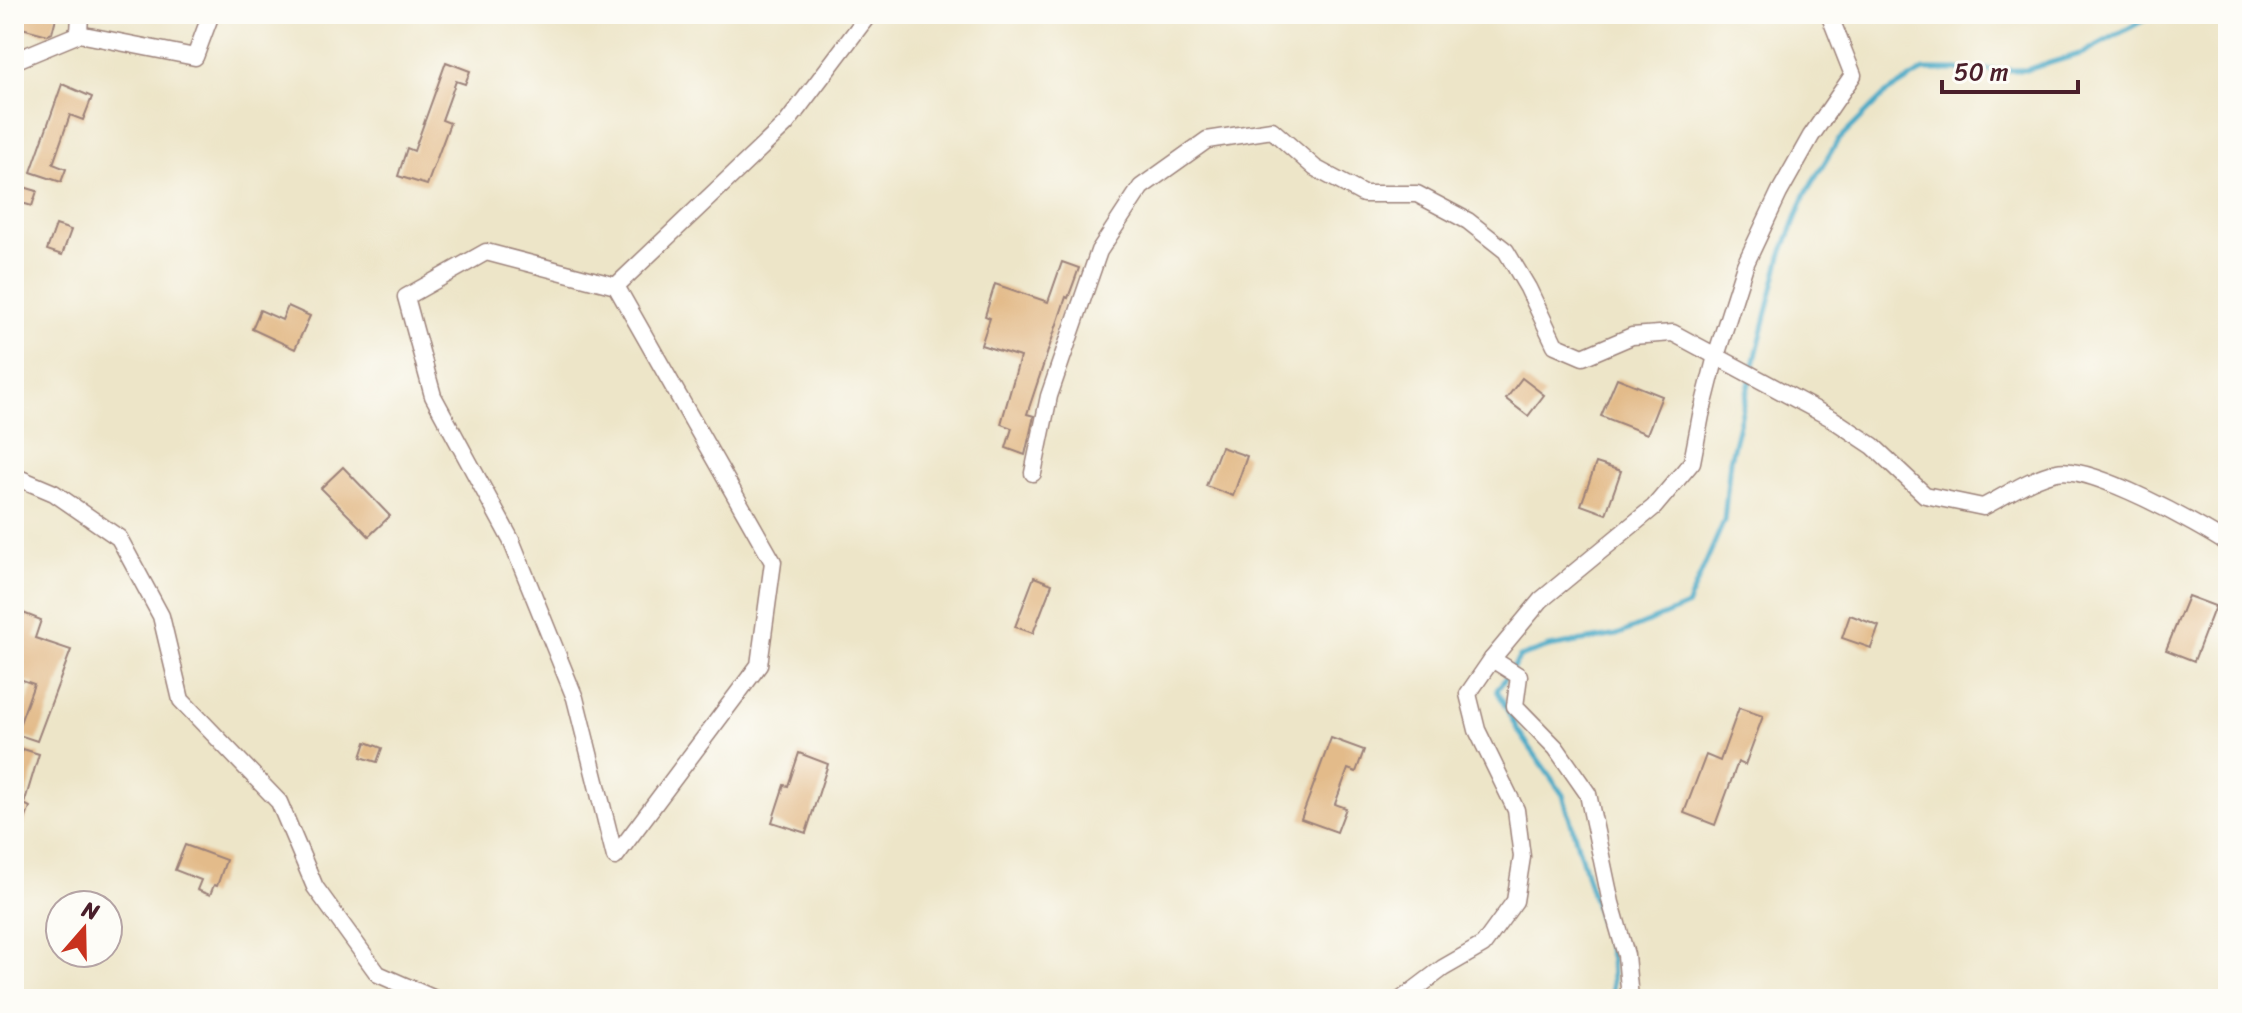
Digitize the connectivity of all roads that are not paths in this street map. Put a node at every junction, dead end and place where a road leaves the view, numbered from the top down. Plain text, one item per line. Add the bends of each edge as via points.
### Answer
1 (80, 14) edge
2 (211, 14) edge
3 (869, 14) edge
4 (1829, 14) edge
5 (79, 34) junction
6 (14, 61) edge
7 (616, 286) junction
8 (1716, 356) junction
9 (1033, 473) dead end
10 (14, 476) edge
11 (2228, 544) edge
12 (1492, 659) junction
13 (435, 999) edge
14 (1402, 999) edge
15 (1630, 999) edge

1 - 5 street
2 - 5 street via 195,57
3 - 7 street via 786,124
4 - 8 street via 1853,75 1779,193 1745,265
5 - 6 street
7 - 7 street via 773,562 759,665 615,857 575,698 511,540 433,396 406,297 486,252
8 - 9 street via 1673,333 1632,336 1583,357 1555,345 1506,251 1468,221 1417,194 1363,194 1315,168 1272,130 1207,140 1141,187 1099,251 1049,396
8 - 11 street via 1831,418 1873,446 1925,495 1983,507 2060,470 2090,476 2142,498
8 - 12 street via 1692,462 1654,507 1541,600
10 - 13 street via 54,493 119,538 161,616 181,700 279,802 315,887 378,974
12 - 14 street via 1468,694 1477,730 1516,810 1522,857 1515,901 1483,945
12 - 15 street via 1519,676 1515,706 1556,748 1588,794 1626,955

